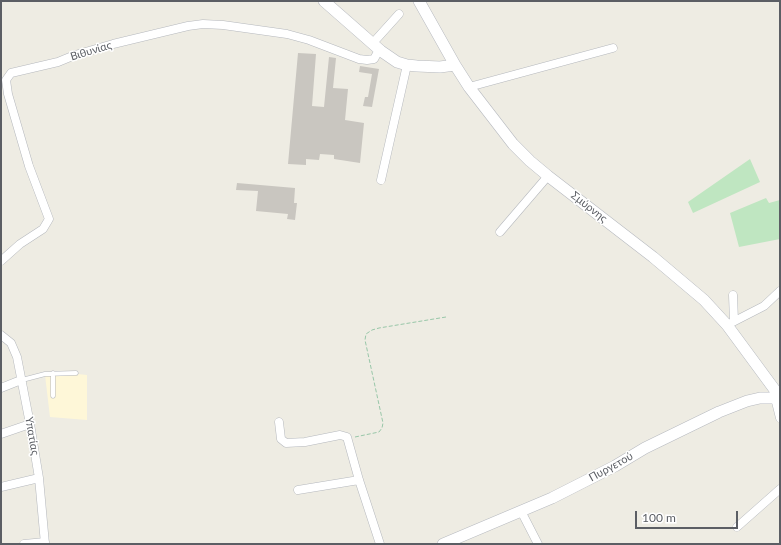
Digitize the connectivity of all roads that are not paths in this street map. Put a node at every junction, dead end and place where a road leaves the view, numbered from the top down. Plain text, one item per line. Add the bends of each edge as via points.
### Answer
1 (324, 1) edge
2 (419, 1) edge
3 (398, 14) dead end
4 (376, 47) junction
5 (613, 48) dead end
6 (406, 65) junction
7 (455, 65) junction
8 (469, 87) junction
9 (548, 176) junction
10 (381, 180) dead end
11 (500, 232) dead end
12 (1, 261) edge
13 (780, 291) edge
14 (733, 295) dead end
15 (731, 323) junction
16 (1, 335) edge
17 (53, 373) junction
18 (76, 373) dead end
19 (21, 380) junction
20 (1, 388) edge
21 (53, 396) dead end
22 (778, 397) edge
23 (780, 418) edge
24 (279, 422) dead end
25 (30, 424) junction
26 (1, 434) edge
27 (39, 478) junction
28 (359, 480) junction
29 (1, 487) edge
30 (780, 489) edge
31 (298, 490) dead end
32 (521, 511) junction
33 (737, 527) dead end
34 (450, 542) edge
35 (45, 543) edge
36 (24, 544) edge
37 (380, 544) edge
38 (538, 544) edge

1 - 4 street
2 - 7 street, Σμύρνης
3 - 4 street
4 - 6 street via 391,59
4 - 12 street, Βιθυνίας via 374,59 359,59 286,34 204,24 113,44 58,62 11,73 6,80 8,94 49,219 44,229 20,244
5 - 8 street
6 - 7 street
6 - 10 street
7 - 8 street, Σμύρνης
8 - 9 street, Σμύρνης via 513,144
9 - 11 street
9 - 15 street, Σμύρνης via 674,274
13 - 15 street via 764,306
14 - 15 street
15 - 22 street, Σμύρνης
16 - 19 street, Υπατίας via 14,349
17 - 18 lane
17 - 19 lane
17 - 21 lane
19 - 20 street
19 - 25 street, Υπατίας
22 - 23 street
22 - 32 street, Πυργετού via 747,401 719,412 645,448 578,485
24 - 28 street via 281,439 286,443 345,436 349,440
25 - 26 street
25 - 27 street, Υπατίας
27 - 29 street
27 - 35 street, Υπατίας
28 - 31 street
28 - 37 street
30 - 33 street
32 - 34 street, Πυργετού
32 - 38 street
35 - 36 street

